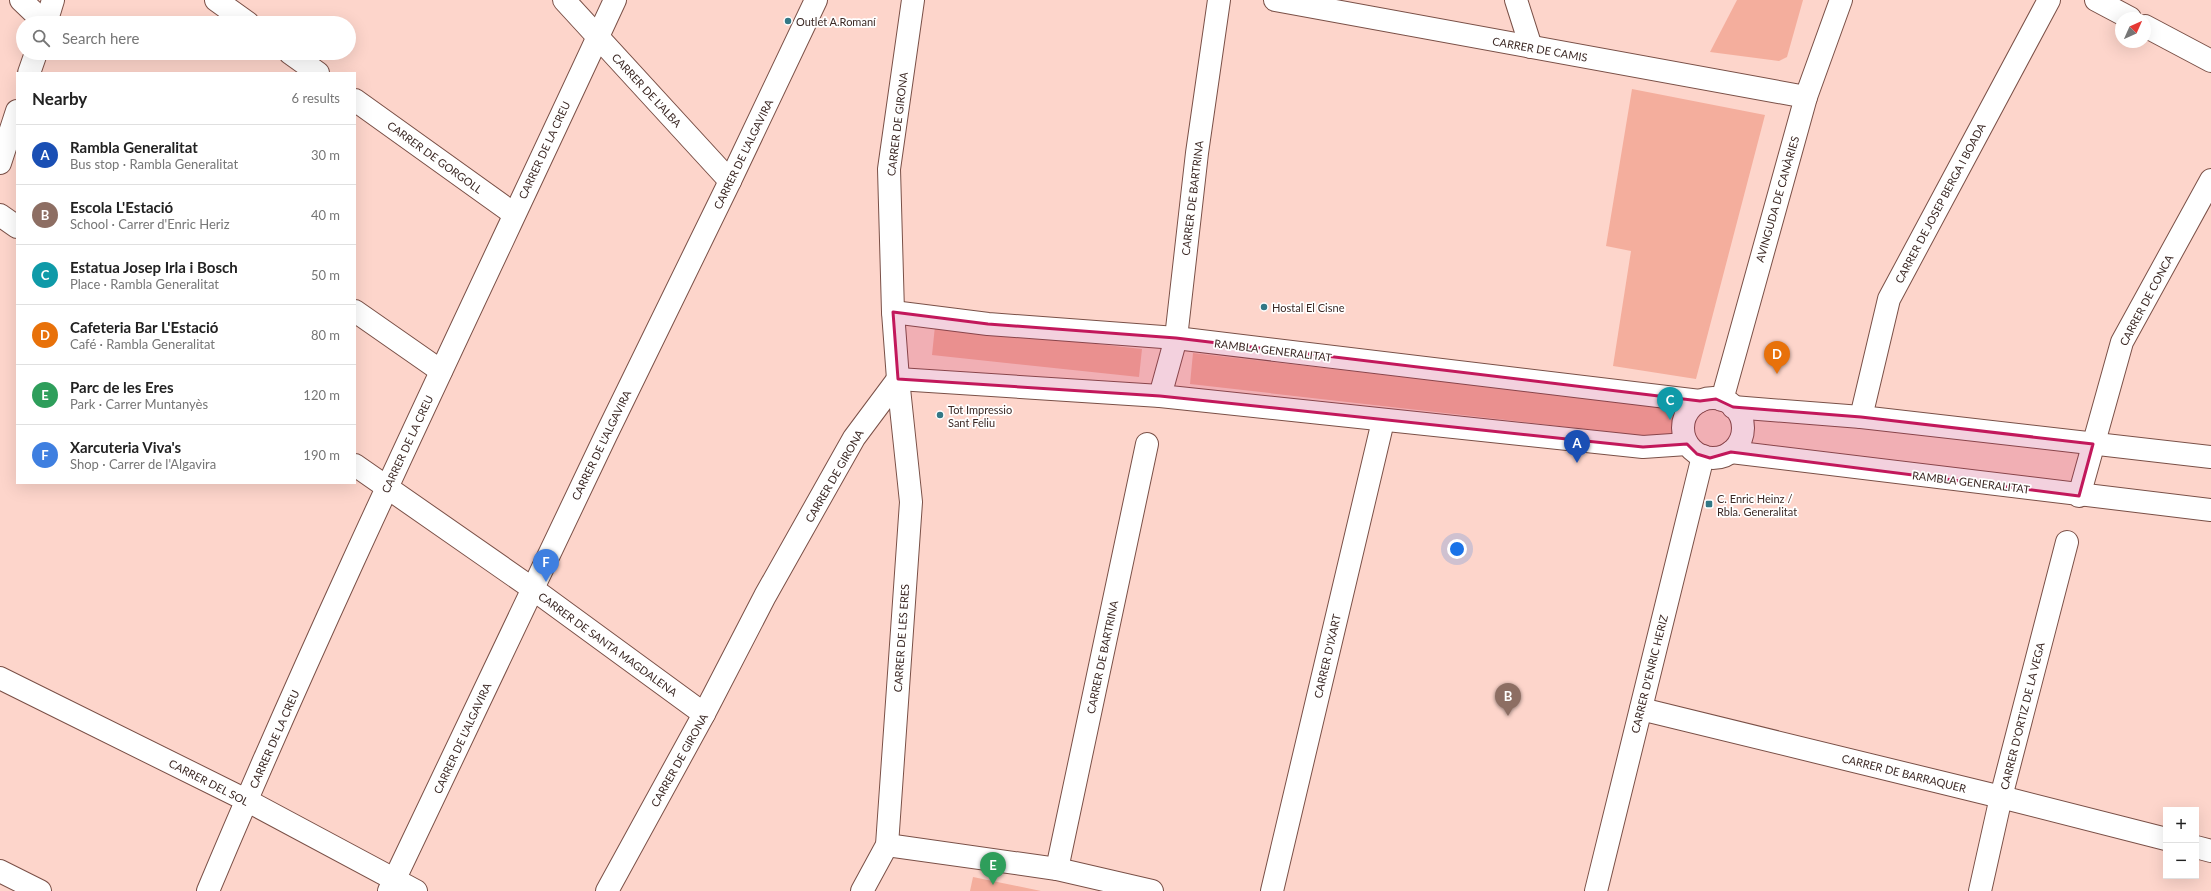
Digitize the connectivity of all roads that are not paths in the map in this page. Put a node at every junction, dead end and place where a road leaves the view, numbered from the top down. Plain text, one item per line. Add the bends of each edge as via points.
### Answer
1 (21, 0) edge
2 (53, 0) edge
3 (216, 0) edge
4 (564, 0) edge
5 (616, 0) edge
6 (816, 0) edge
7 (913, 0) edge
8 (1218, 0) edge
9 (1275, 0) edge
10 (1516, 0) edge
11 (1841, 0) edge
12 (2049, 0) edge
13 (2096, 0) edge
14 (2119, 12) edge
15 (38, 16) edge
16 (47, 16) edge
17 (238, 16) edge
18 (2151, 29) edge
19 (598, 37) junction
20 (1531, 47) junction
21 (34, 60) edge
22 (300, 60) edge
23 (2211, 61) edge
24 (29, 72) edge
25 (317, 72) edge
26 (1806, 97) junction
27 (356, 101) edge
28 (16, 114) edge
29 (0, 163) edge
30 (2211, 180) edge
31 (730, 181) junction
32 (514, 214) junction
33 (0, 215) edge
34 (16, 226) edge
35 (356, 312) edge
36 (893, 312) junction
37 (1176, 338) junction
38 (441, 371) junction
39 (898, 379) junction
40 (1160, 396) junction
41 (1700, 402) junction
42 (1728, 404) junction
43 (1861, 417) junction
44 (1383, 420) junction
45 (1147, 444) dead end
46 (2093, 444) junction
47 (1695, 450) junction
48 (1731, 452) junction
49 (2211, 457) edge
50 (356, 466) edge
51 (387, 488) junction
52 (2079, 496) junction
53 (2211, 510) edge
54 (2067, 542) dead end
55 (533, 589) junction
56 (0, 678) edge
57 (1641, 709) junction
58 (704, 714) junction
59 (2001, 797) junction
60 (246, 800) junction
61 (2163, 838) edge
62 (887, 844) junction
63 (2199, 848) edge
64 (2211, 851) edge
65 (1057, 869) junction
66 (0, 870) edge
67 (392, 885) edge
68 (40, 891) edge
69 (208, 891) edge
70 (416, 891) edge
71 (607, 891) edge
72 (862, 891) edge
73 (1152, 891) edge
74 (1272, 891) edge
75 (1596, 891) edge
76 (1980, 891) edge

1 - 15 street
2 - 16 street
3 - 17 street
4 - 19 street, CARRER DE L'ALBA
5 - 19 street, CARRER DE LA CREU
6 - 31 street, CARRER DE L'ALGAVIRA
7 - 36 street, CARRER DE GIRONA via 889,169
8 - 37 street, CARRER DE BARTRINA
9 - 20 street, CARRER DE CAMIS
10 - 20 street
11 - 26 street, AVINGUDA DE CANÀRIES
12 - 43 street, CARRER DE JOSEP BERGA I BOADA via 1889,299
13 - 14 street
18 - 23 street
19 - 31 street, CARRER DE L'ALBA
19 - 32 street, CARRER DE LA CREU
20 - 26 street, CARRER DE CAMIS
21 - 24 street
22 - 25 street
26 - 42 street, AVINGUDA DE CANÀRIES
27 - 32 street, CARRER DE GORGOLL
28 - 29 street
30 - 46 street, CARRER DE CONCA via 2122,342
31 - 55 street, CARRER DE L'ALGAVIRA
32 - 38 street, CARRER DE LA CREU
33 - 34 street
35 - 38 street
36 - 37 street, RAMBLA GENERALITAT via 988,324
36 - 39 street, CARRER DE GIRONA
37 - 40 street, CARRER DE BARTRINA
37 - 41 street, RAMBLA GENERALITAT
38 - 51 street, CARRER DE LA CREU
39 - 40 street
39 - 58 street, CARRER DE GIRONA via 854,438 765,596
39 - 62 street, CARRER DE LES ERES via 911,502
40 - 44 street
41 - 42 street via 1711,399
41 - 47 street via 1693,406 1684,420 1684,436
42 - 43 street
42 - 48 street via 1740,418 1742,430 1739,442
43 - 46 street
44 - 47 street
44 - 74 street, CARRER D'IXART
45 - 65 street, CARRER DE BARTRINA
46 - 49 street
46 - 52 street, CARRER DE CONCA
47 - 48 street via 1717,458
47 - 57 street, CARRER D'ENRIC HERIZ
48 - 52 street, RAMBLA GENERALITAT
50 - 51 street, CARRER DE SANTA MAGDALENA
51 - 55 street, CARRER DE SANTA MAGDALENA
51 - 60 street, CARRER DE LA CREU
52 - 53 street, RAMBLA GENERALITAT
54 - 59 street, CARRER D'ORTIZ DE LA VEGA
55 - 58 street, CARRER DE SANTA MAGDALENA
55 - 67 street, CARRER DE L'ALGAVIRA
56 - 60 street, CARRER DEL SOL
57 - 59 street, CARRER DE BARRAQUER
57 - 75 street, CARRER D'ENRIC HERIZ
58 - 71 street, CARRER DE GIRONA
59 - 61 street, CARRER DE BARRAQUER
59 - 76 street, CARRER D'ORTIZ DE LA VEGA
60 - 67 street, CARRER DEL SOL
60 - 69 street, CARRER DE LA CREU
62 - 65 street
62 - 72 street, CARRER DE LES ERES
63 - 64 street
65 - 73 street
66 - 68 street
67 - 70 street, CARRER DEL SOL

